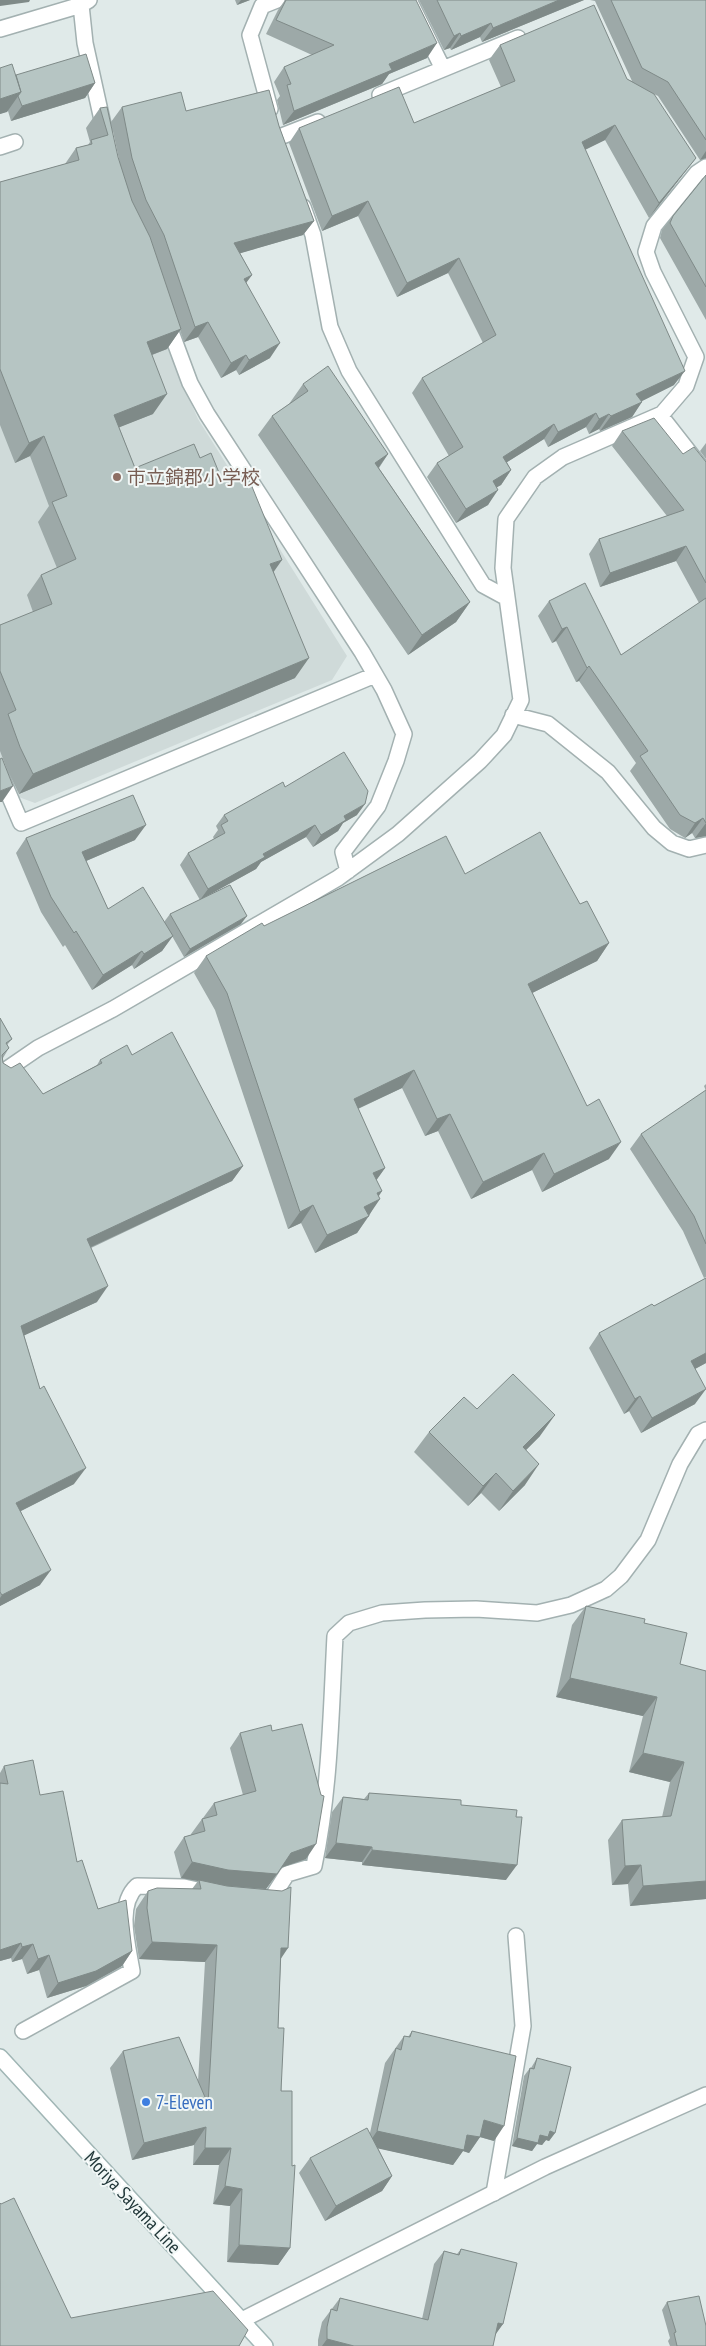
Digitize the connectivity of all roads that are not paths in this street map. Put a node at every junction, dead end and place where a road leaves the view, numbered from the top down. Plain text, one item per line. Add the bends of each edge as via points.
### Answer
1 (276, 0) edge
2 (409, 0) edge
3 (85, 2) edge
4 (0, 29) edge
5 (534, 31) edge
6 (443, 69) junction
7 (370, 100) edge
8 (333, 115) edge
9 (277, 138) junction
10 (15, 142) dead end
11 (0, 147) edge
12 (107, 147) edge
13 (284, 156) edge
14 (686, 157) edge
15 (701, 170) edge
16 (297, 191) edge
17 (162, 306) edge
18 (660, 415) junction
19 (706, 474) edge
20 (507, 598) junction
21 (375, 675) junction
22 (513, 715) junction
23 (0, 774) edge
24 (706, 845) edge
25 (348, 871) junction
26 (0, 1074) edge
27 (706, 1430) edge
28 (226, 1895) edge
29 (245, 1896) edge
30 (516, 1936) dead end
31 (23, 2031) dead end
32 (0, 2057) edge
33 (706, 2095) edge
34 (494, 2193) junction
35 (242, 2320) junction
36 (265, 2346) edge

1 - 9 street via 262,6 250,35
2 - 6 street
3 - 4 street
3 - 12 street via 85,43
5 - 6 street
6 - 7 street
8 - 9 street
9 - 13 street
10 - 11 street
14 - 15 street
15 - 18 street via 654,226 646,252 696,357 686,386
16 - 20 street via 313,235 330,326 349,371 483,585
17 - 21 street via 190,383 207,414
18 - 19 street
18 - 20 street via 563,457 535,477 506,519 503,568
20 - 22 street via 521,700
21 - 23 street via 21,823
21 - 25 street via 404,734 378,806 344,852
22 - 24 street via 548,724 608,772 654,828 672,843 689,849
22 - 25 street via 504,735 480,761 398,834
25 - 26 street via 113,1009 38,1048
27 - 29 street via 698,1434 680,1464 648,1540 621,1576 606,1589 571,1605 537,1613 476,1609 382,1614 349,1623 335,1636 325,1795 314,1866 287,1874 271,1899
28 - 31 street via 184,1887 137,1886 130,1893 125,1922 132,1971
30 - 34 street via 523,2026
32 - 35 street, Moriya Sayama Line
33 - 34 street via 545,2166
34 - 35 street
35 - 36 street, Moriya Sayama Line

